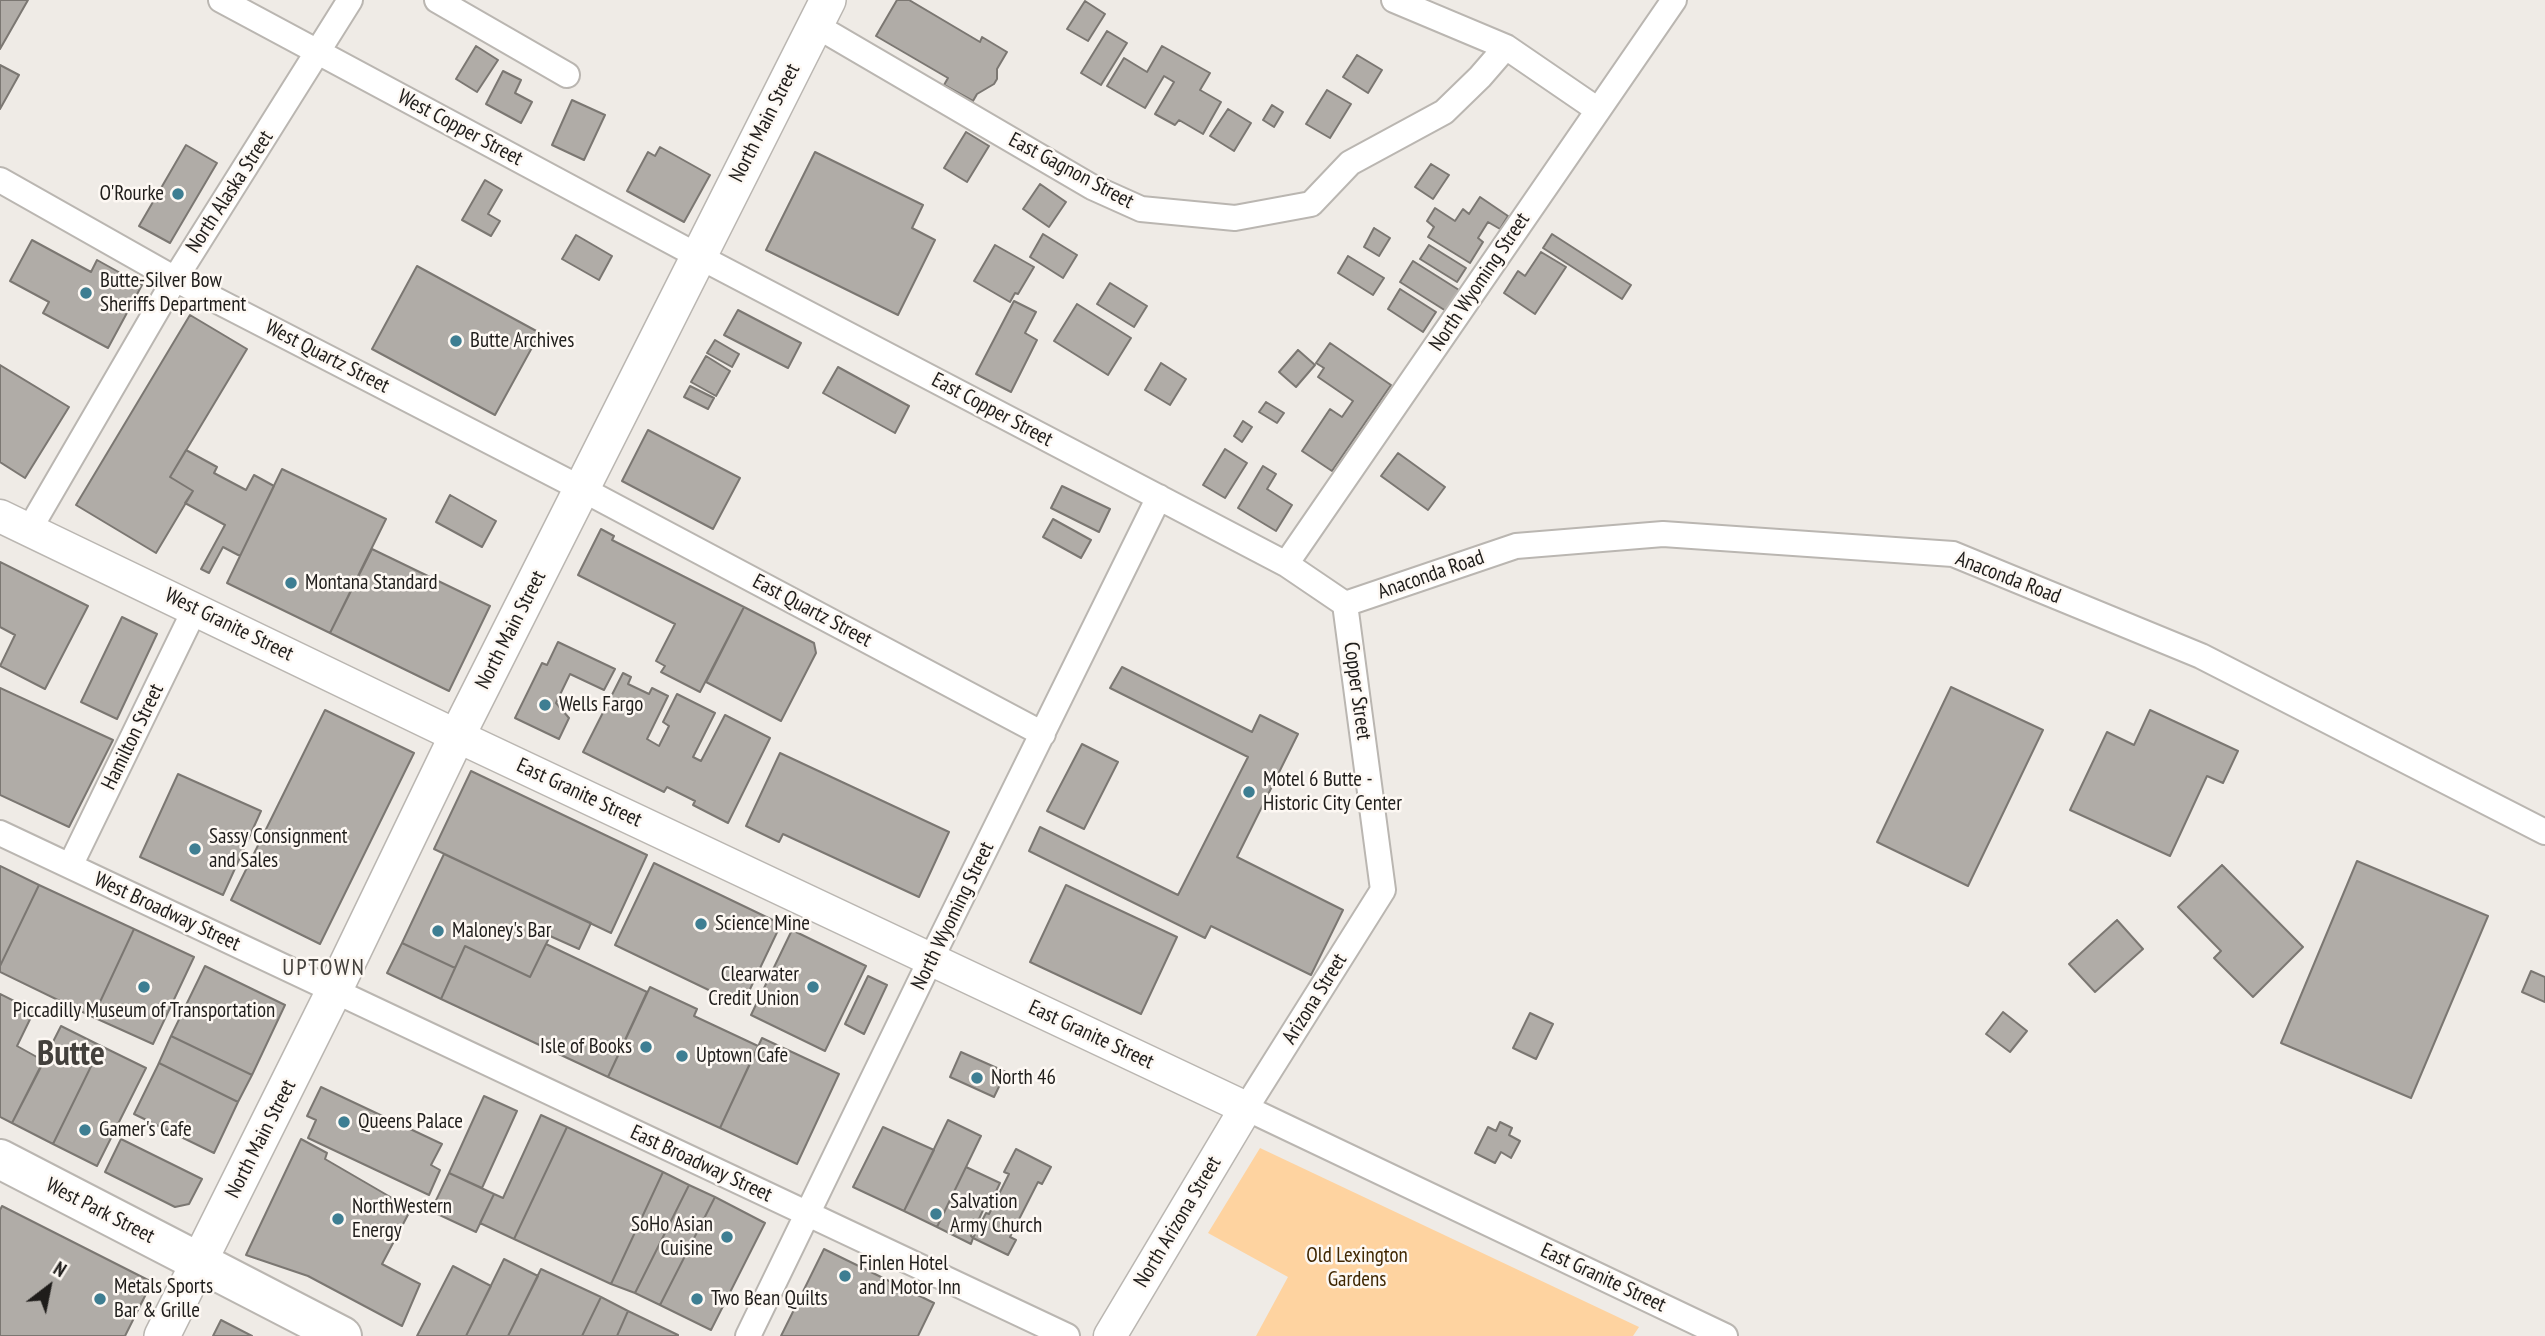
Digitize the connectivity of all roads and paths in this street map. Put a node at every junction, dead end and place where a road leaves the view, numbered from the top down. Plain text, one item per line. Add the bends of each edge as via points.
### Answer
1 (221, 0) edge
2 (350, 0) edge
3 (437, 0) edge
4 (1394, 0) edge
5 (1674, 0) edge
6 (821, 13) edge
7 (1506, 47) junction
8 (319, 52) junction
9 (567, 75) dead end
10 (1598, 110) junction
11 (0, 180) edge
12 (698, 256) junction
13 (175, 279) junction
14 (582, 489) junction
15 (1159, 497) junction
16 (0, 516) edge
17 (29, 530) junction
18 (1286, 564) junction
19 (1345, 604) junction
20 (195, 609) junction
21 (1043, 734) junction
22 (457, 736) junction
23 (0, 832) edge
24 (2545, 832) edge
25 (70, 866) junction
26 (1383, 890) joint
27 (931, 959) junction
28 (334, 991) junction
29 (1246, 1108) junction
30 (0, 1159) edge
31 (807, 1213) junction
32 (199, 1262) junction
33 (162, 1336) edge
34 (342, 1336) edge
35 (748, 1336) edge
36 (1068, 1336) edge
37 (1110, 1336) edge
38 (1725, 1336) edge

1 - 8 street, West Copper Street
2 - 8 street, North Alaska Street
3 - 9 street
4 - 7 street
5 - 10 street, North Wyoming Street
6 - 7 street, East Gagnon Street via 1100,191 1141,209 1235,218 1311,204 1350,163 1444,112
6 - 12 main road, North Main Street
7 - 10 street
8 - 12 street, West Copper Street
8 - 13 street, North Alaska Street
10 - 18 street, North Wyoming Street
11 - 13 street, West Quartz Street
12 - 14 main road, North Main Street
12 - 15 street, East Copper Street
13 - 14 street, West Quartz Street
13 - 17 street, North Alaska Street
14 - 21 street, East Quartz Street
14 - 22 main road, North Main Street
15 - 18 street, East Copper Street
15 - 21 street, North Wyoming Street
16 - 17 street, West Granite Street
17 - 20 street, West Granite Street
18 - 19 street
19 - 24 street, Anaconda Road via 1516,546 1636,536 1663,534 1953,554 2201,656
19 - 26 street, Copper Street
20 - 22 street, West Granite Street
20 - 25 street, Hamilton Street
21 - 27 street, North Wyoming Street
22 - 27 street, East Granite Street
22 - 28 main road, North Main Street
23 - 25 street, West Broadway Street
25 - 28 street, West Broadway Street
26 - 29 street, Arizona Street
27 - 29 street, East Granite Street
27 - 31 street, North Wyoming Street
28 - 31 street, East Broadway Street
28 - 32 main road, North Main Street
29 - 37 street, North Arizona Street
29 - 38 street, East Granite Street
30 - 32 main road, West Park Street
31 - 35 street, North Wyoming Street
31 - 36 street, East Broadway Street
32 - 33 main road, North Main Street
32 - 34 main road, West Park Street

